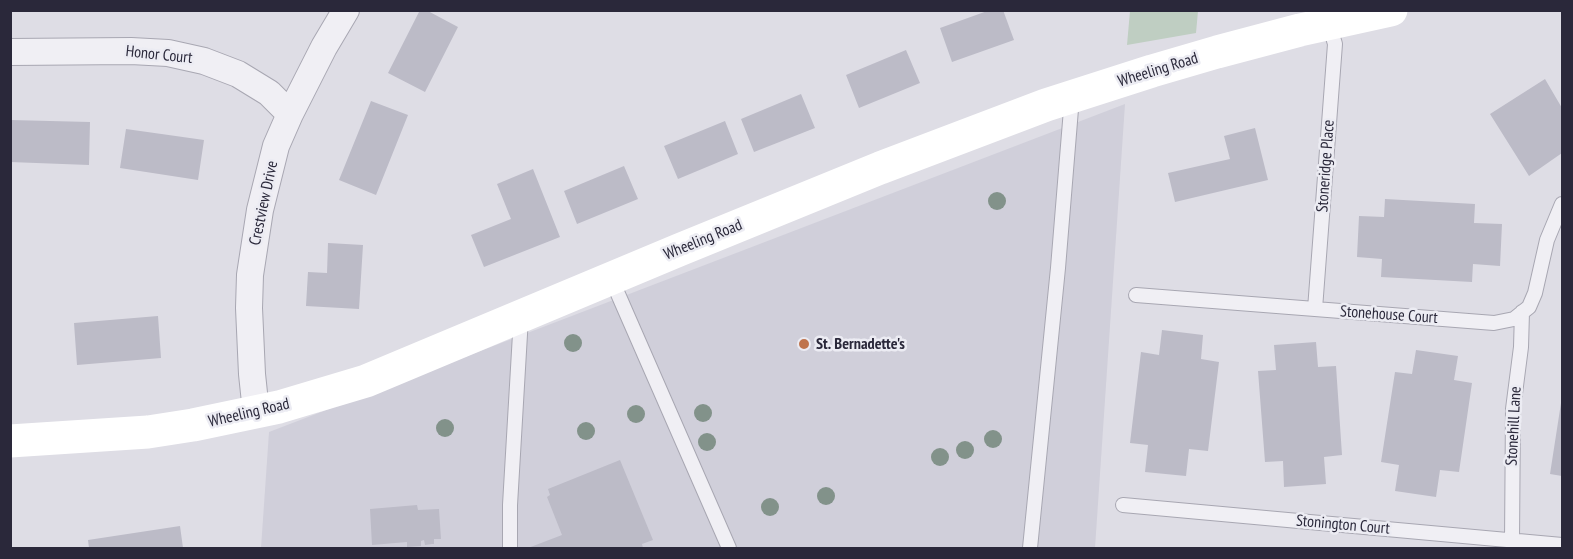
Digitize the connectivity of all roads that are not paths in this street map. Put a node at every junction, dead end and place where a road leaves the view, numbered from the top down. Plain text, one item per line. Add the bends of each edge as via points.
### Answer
1 (346, 10) edge
2 (1391, 10) edge
3 (1329, 24) junction
4 (10, 52) edge
5 (1072, 97) junction
6 (290, 114) junction
7 (1563, 204) edge
8 (611, 278) junction
9 (1136, 295) dead end
10 (1315, 309) junction
11 (1522, 312) junction
12 (521, 317) junction
13 (256, 412) junction
14 (10, 441) edge
15 (1123, 505) dead end
16 (1512, 541) junction
17 (1491, 544) edge
18 (1563, 545) edge
19 (1026, 547) edge
20 (510, 549) edge
21 (729, 549) edge

1 - 6 street, Crestview Drive
2 - 3 street, Wheeling Road
3 - 5 street, Wheeling Road via 1185,61
3 - 10 lane, Stoneridge Place via 1335,44
4 - 6 street, Honor Court via 168,53 238,74 269,93
5 - 8 street, Wheeling Road via 880,168
5 - 19 lane via 1058,268
6 - 13 street, Crestview Drive via 276,146 260,210 250,275 249,341
7 - 11 lane via 1547,240 1535,293
8 - 12 street, Wheeling Road
8 - 21 lane
9 - 10 lane, Stonehouse Court
10 - 11 lane, Stonehouse Court via 1494,323 1514,319
11 - 16 lane, Stonehill Lane via 1513,409
12 - 13 street, Wheeling Road via 366,381
12 - 20 lane
13 - 14 street, Wheeling Road via 148,432
15 - 17 lane, Stonington Court
16 - 17 lane, Stonington Court
16 - 18 lane, Stonington Court

